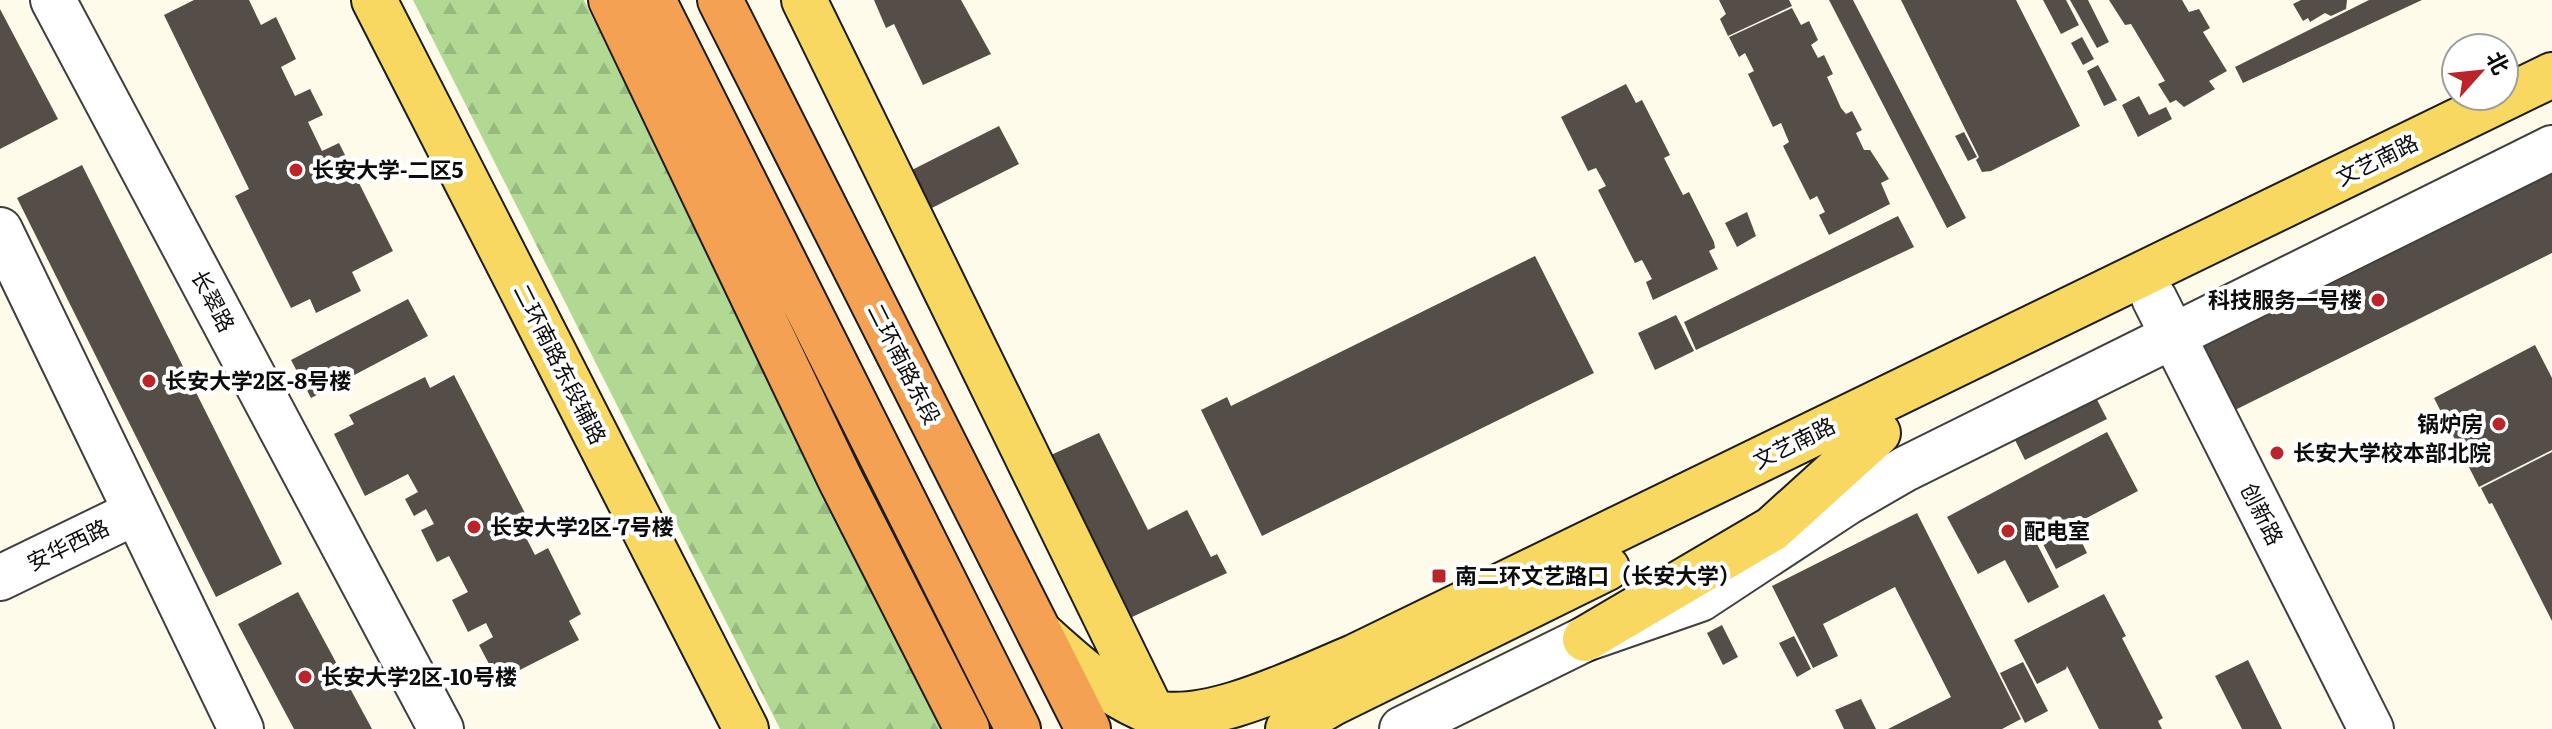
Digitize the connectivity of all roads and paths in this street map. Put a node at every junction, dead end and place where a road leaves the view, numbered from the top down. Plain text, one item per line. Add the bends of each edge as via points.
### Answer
1 (53, 0) edge
2 (374, 0) edge
3 (611, 0) edge
4 (653, 0) edge
5 (720, 0) edge
6 (804, 0) edge
7 (2552, 75) edge
8 (2552, 105) edge
9 (2552, 148) edge
10 (0, 230) edge
11 (2163, 317) junction
12 (1878, 433) junction
13 (136, 512) junction
14 (0, 578) edge
15 (1038, 631) junction
16 (1585, 639) junction
17 (1156, 720) edge
18 (241, 729) edge
19 (441, 729) edge
20 (746, 729) edge
21 (967, 729) edge
22 (1018, 729) edge
23 (1088, 729) edge
24 (1288, 729) edge
25 (1402, 729) edge
26 (2371, 729) edge

1 - 19 street, 长翠路
2 - 20 main road, 二环南路东段辅路
3 - 21 highway via 840,479
4 - 22 highway
5 - 15 highway, 二环南路东段
6 - 17 main road
7 - 17 main road, 文艺南路 via 1354,657 1246,702
8 - 11 main road, 文艺南路
9 - 11 street
10 - 13 street
11 - 12 main road, 文艺南路
11 - 16 street via 1846,503 1700,599
11 - 26 street, 创新路
12 - 16 main road via 1772,529
12 - 24 main road, 文艺南路
13 - 14 street, 安华西路
13 - 18 street
15 - 17 main road, 文艺南路 via 1081,671
15 - 23 highway, 二环南路东段
16 - 25 street

